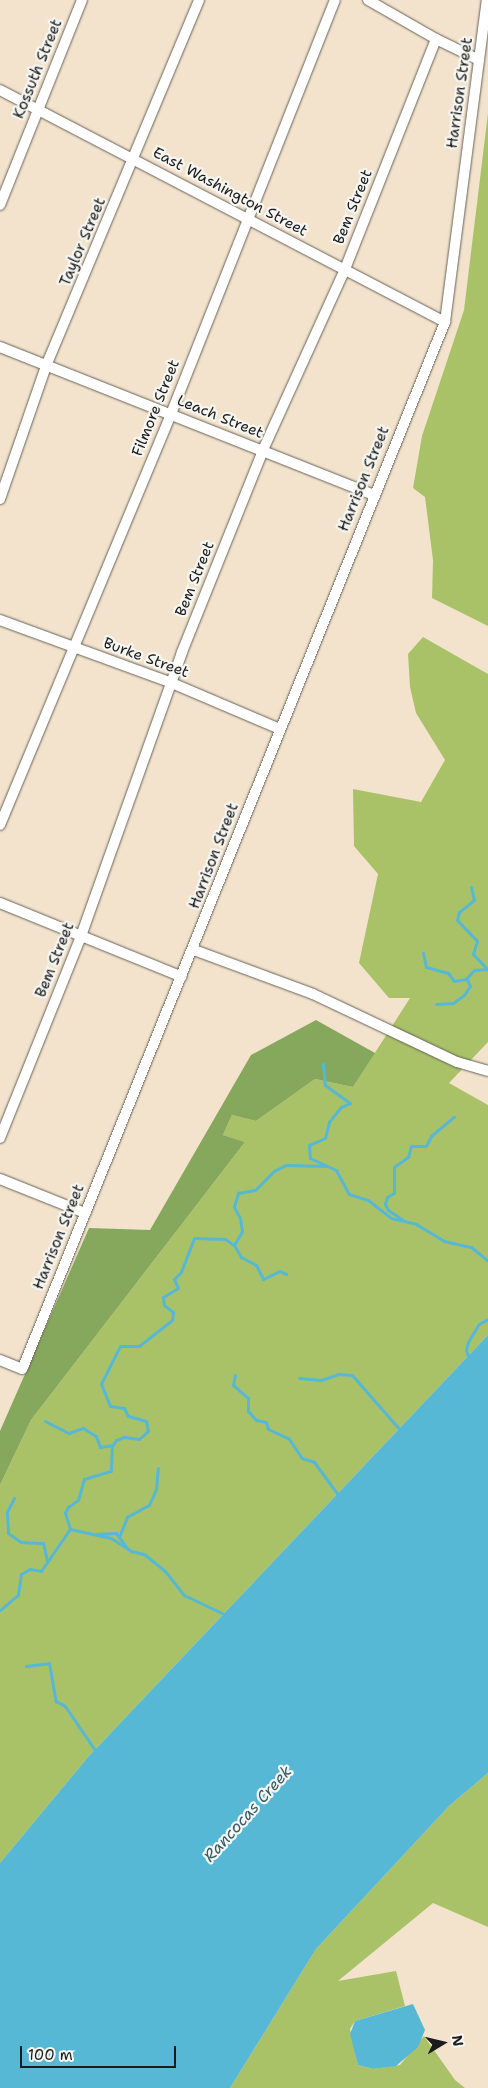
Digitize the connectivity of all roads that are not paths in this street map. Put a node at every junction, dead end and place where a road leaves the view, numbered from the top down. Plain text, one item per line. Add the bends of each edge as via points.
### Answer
1 (82, 0) edge
2 (199, 0) edge
3 (335, 0) edge
4 (368, 0) edge
5 (487, 0) edge
6 (436, 39) junction
7 (479, 60) junction
8 (0, 90) edge
9 (39, 109) junction
10 (134, 159) junction
11 (0, 205) edge
12 (248, 217) junction
13 (345, 270) junction
14 (444, 322) junction
15 (0, 347) edge
16 (46, 366) junction
17 (171, 414) junction
18 (263, 450) junction
19 (374, 494) junction
20 (0, 499) edge
21 (0, 620) edge
22 (71, 648) junction
23 (172, 683) junction
24 (280, 729) junction
25 (0, 825) edge
26 (0, 903) edge
27 (81, 936) junction
28 (194, 950) junction
29 (182, 977) junction
30 (488, 1071) edge
31 (0, 1138) edge
32 (0, 1179) edge
33 (85, 1213) junction
34 (0, 1360) edge

1 - 9 street, Kossuth Street
2 - 10 street, Taylor Street
3 - 12 street, Filmore Street
4 - 6 street
5 - 7 street, Harrison Street
6 - 7 street
6 - 13 street, Bem Street
7 - 14 street, Harrison Street
8 - 9 street, East Washington Street
9 - 10 street, East Washington Street
9 - 11 street, Kossuth Street
10 - 12 street, East Washington Street
10 - 16 street, Taylor Street
12 - 13 street, East Washington Street
12 - 17 street, Filmore Street
13 - 14 street, East Washington Street
13 - 18 street, Bem Street
14 - 19 street, Harrison Street
15 - 16 street, Leach Street
16 - 17 street, Leach Street
16 - 20 street, Taylor Street
17 - 18 street, Leach Street
17 - 22 street, Filmore Street
18 - 19 street, Leach Street
18 - 23 street, Bem Street
19 - 24 street, Harrison Street
21 - 22 street, Burke Street
22 - 23 street, Burke Street
22 - 25 street, Filmore Street
23 - 24 street, Burke Street
23 - 27 street, Bem Street
24 - 28 street, Harrison Street
26 - 27 street
27 - 29 street
27 - 31 street, Bem Street
28 - 29 street, Harrison Street
28 - 30 street via 313,994 457,1062
29 - 33 street, Harrison Street
32 - 33 street
33 - 34 street, Harrison Street via 22,1369

